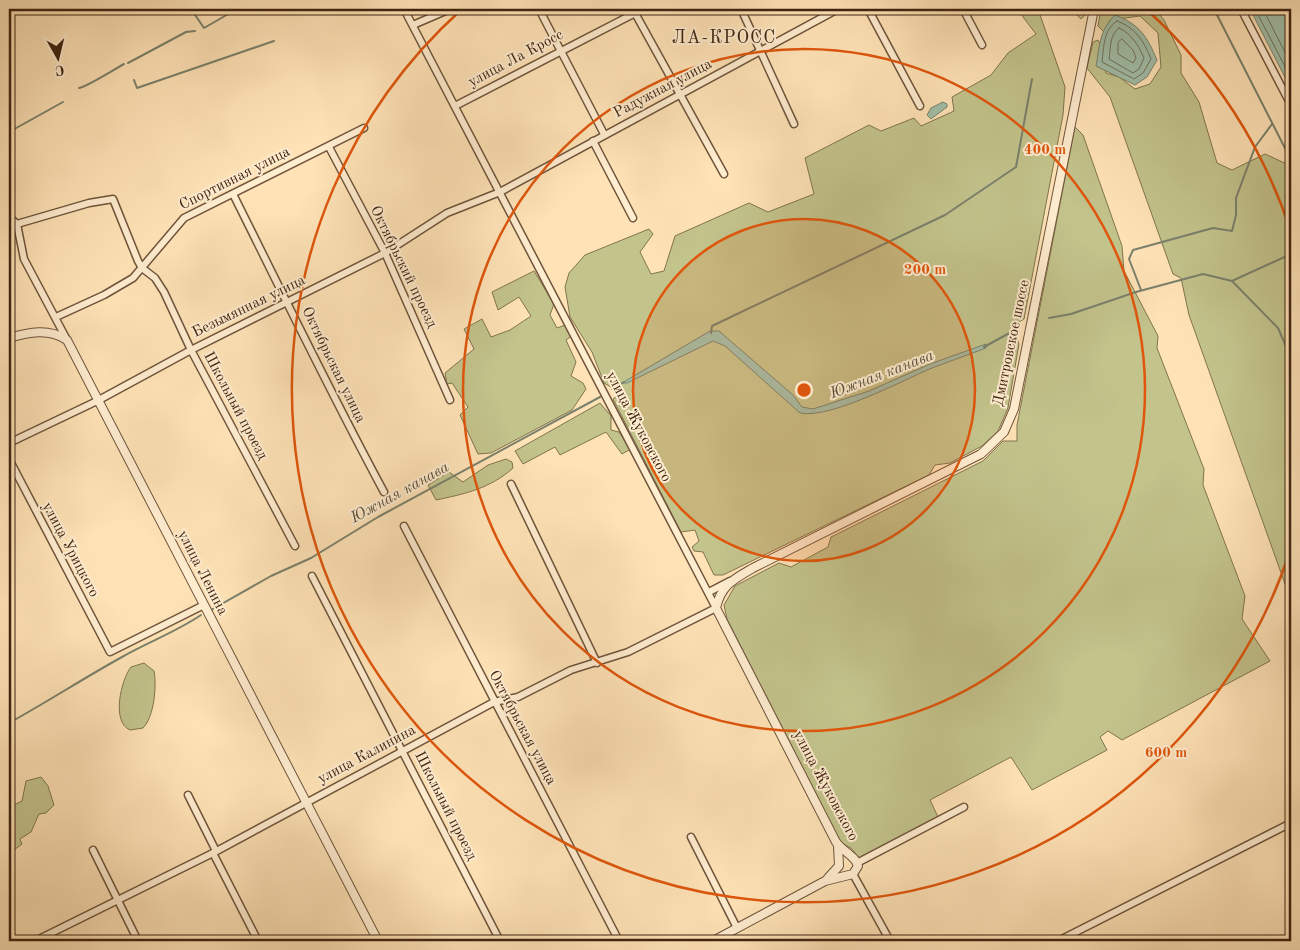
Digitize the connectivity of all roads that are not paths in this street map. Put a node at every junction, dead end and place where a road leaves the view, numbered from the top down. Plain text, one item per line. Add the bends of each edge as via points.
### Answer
1 (404, 9) edge
2 (450, 9) edge
3 (539, 9) edge
4 (643, 9) edge
5 (838, 9) edge
6 (868, 9) edge
7 (963, 9) edge
8 (1094, 9) edge
9 (1241, 9) edge
10 (742, 11) dead end
11 (635, 13) junction
12 (413, 25) junction
13 (982, 45) dead end
14 (559, 50) junction
15 (761, 50) junction
16 (679, 93) junction
17 (1291, 105) edge
18 (455, 106) junction
19 (920, 106) dead end
20 (794, 124) dead end
21 (364, 128) dead end
22 (604, 134) junction
23 (593, 141) junction
24 (329, 147) junction
25 (724, 174) dead end
26 (500, 192) junction
27 (233, 194) junction
28 (9, 217) edge
29 (633, 218) dead end
30 (17, 224) junction
31 (385, 253) junction
32 (142, 268) junction
33 (288, 302) junction
34 (56, 317) junction
35 (9, 338) edge
36 (66, 340) junction
37 (192, 350) junction
38 (450, 400) dead end
39 (97, 401) junction
40 (9, 443) edge
41 (9, 459) edge
42 (511, 484) dead end
43 (384, 492) dead end
44 (404, 526) dead end
45 (295, 546) dead end
46 (312, 576) dead end
47 (730, 581) junction
48 (709, 592) junction
49 (204, 605) junction
50 (716, 608) junction
51 (597, 663) junction
52 (494, 702) junction
53 (402, 750) junction
54 (188, 795) dead end
55 (305, 802) junction
56 (964, 807) dead end
57 (1291, 823) edge
58 (691, 837) dead end
59 (836, 842) junction
60 (93, 850) dead end
61 (214, 852) junction
62 (849, 856) junction
63 (839, 863) junction
64 (858, 863) junction
65 (850, 874) junction
66 (825, 880) junction
67 (119, 899) junction
68 (737, 928) junction
69 (36, 941) edge
70 (138, 941) edge
71 (258, 941) edge
72 (378, 941) edge
73 (500, 941) edge
74 (619, 941) edge
75 (713, 941) edge
76 (890, 941) edge
77 (1058, 941) edge

1 - 12 street, улица Жуковского
2 - 12 street
3 - 14 street
4 - 11 street, улица Ла Кросс
5 - 15 street, Радужная улица
6 - 19 street
7 - 13 street
8 - 47 street, Дмитровское шоссе via 1014,409 1004,432 981,454
9 - 17 street
10 - 15 street
11 - 14 street, улица Ла Кросс
11 - 16 street
12 - 18 street, улица Жуковского
14 - 18 street, улица Ла Кросс
14 - 22 street
15 - 16 street, Радужная улица
15 - 20 street
16 - 22 street, Радужная улица
16 - 25 street
18 - 26 street, улица Жуковского
21 - 24 street, Спортивная улица
22 - 23 street, Радужная улица
23 - 26 street, Радужная улица
23 - 29 street
24 - 27 street, Спортивная улица
24 - 31 street, Октябрьский проезд
26 - 31 street, Безымянная улица via 446,213
26 - 48 street, улица Жуковского
27 - 32 street, Спортивная улица via 184,218
27 - 33 street, Октябрьская улица
28 - 30 street
30 - 32 street, Школьный проезд via 112,199
30 - 34 street, улица Ленина via 24,259
31 - 33 street, Безымянная улица
31 - 38 street, Октябрьский проезд
32 - 34 street, Спортивная улица via 133,278 109,292
32 - 37 street, Школьный проезд via 155,278 164,292
33 - 37 street, Безымянная улица
33 - 43 street, Октябрьская улица
34 - 36 street, улица Ленина
35 - 36 street via 47,331
36 - 39 street, улица Ленина
37 - 39 street, Безымянная улица
37 - 45 street, Школьный проезд
39 - 40 street, Безымянная улица
39 - 49 street, улица Ленина
41 - 49 street, улица Урицкого via 110,652
42 - 51 street
44 - 52 street, Октябрьская улица
46 - 53 street, Школьный проезд
47 - 48 street
47 - 50 street
48 - 50 street, улица Жуковского
49 - 55 street, улица Ленина
50 - 51 street, улица Калинина via 628,652
50 - 59 street, улица Жуковского
51 - 52 street, улица Калинина via 571,670 518,697
52 - 53 street, улица Калинина
52 - 74 street, Октябрьская улица
53 - 55 street, улица Калинина
53 - 73 street, Школьный проезд
54 - 61 street
55 - 61 street, улица Калинина
55 - 72 street, улица Ленина
56 - 64 street
57 - 77 street
58 - 68 street
59 - 62 street, улица Жуковского
59 - 63 street
60 - 67 street
61 - 67 street, улица Калинина
61 - 71 street
62 - 63 street
62 - 64 street
63 - 65 street via 842,873
63 - 66 street
64 - 65 street via 857,869
65 - 66 street
65 - 76 street
66 - 68 street
67 - 69 street, улица Калинина
67 - 70 street
68 - 75 street

